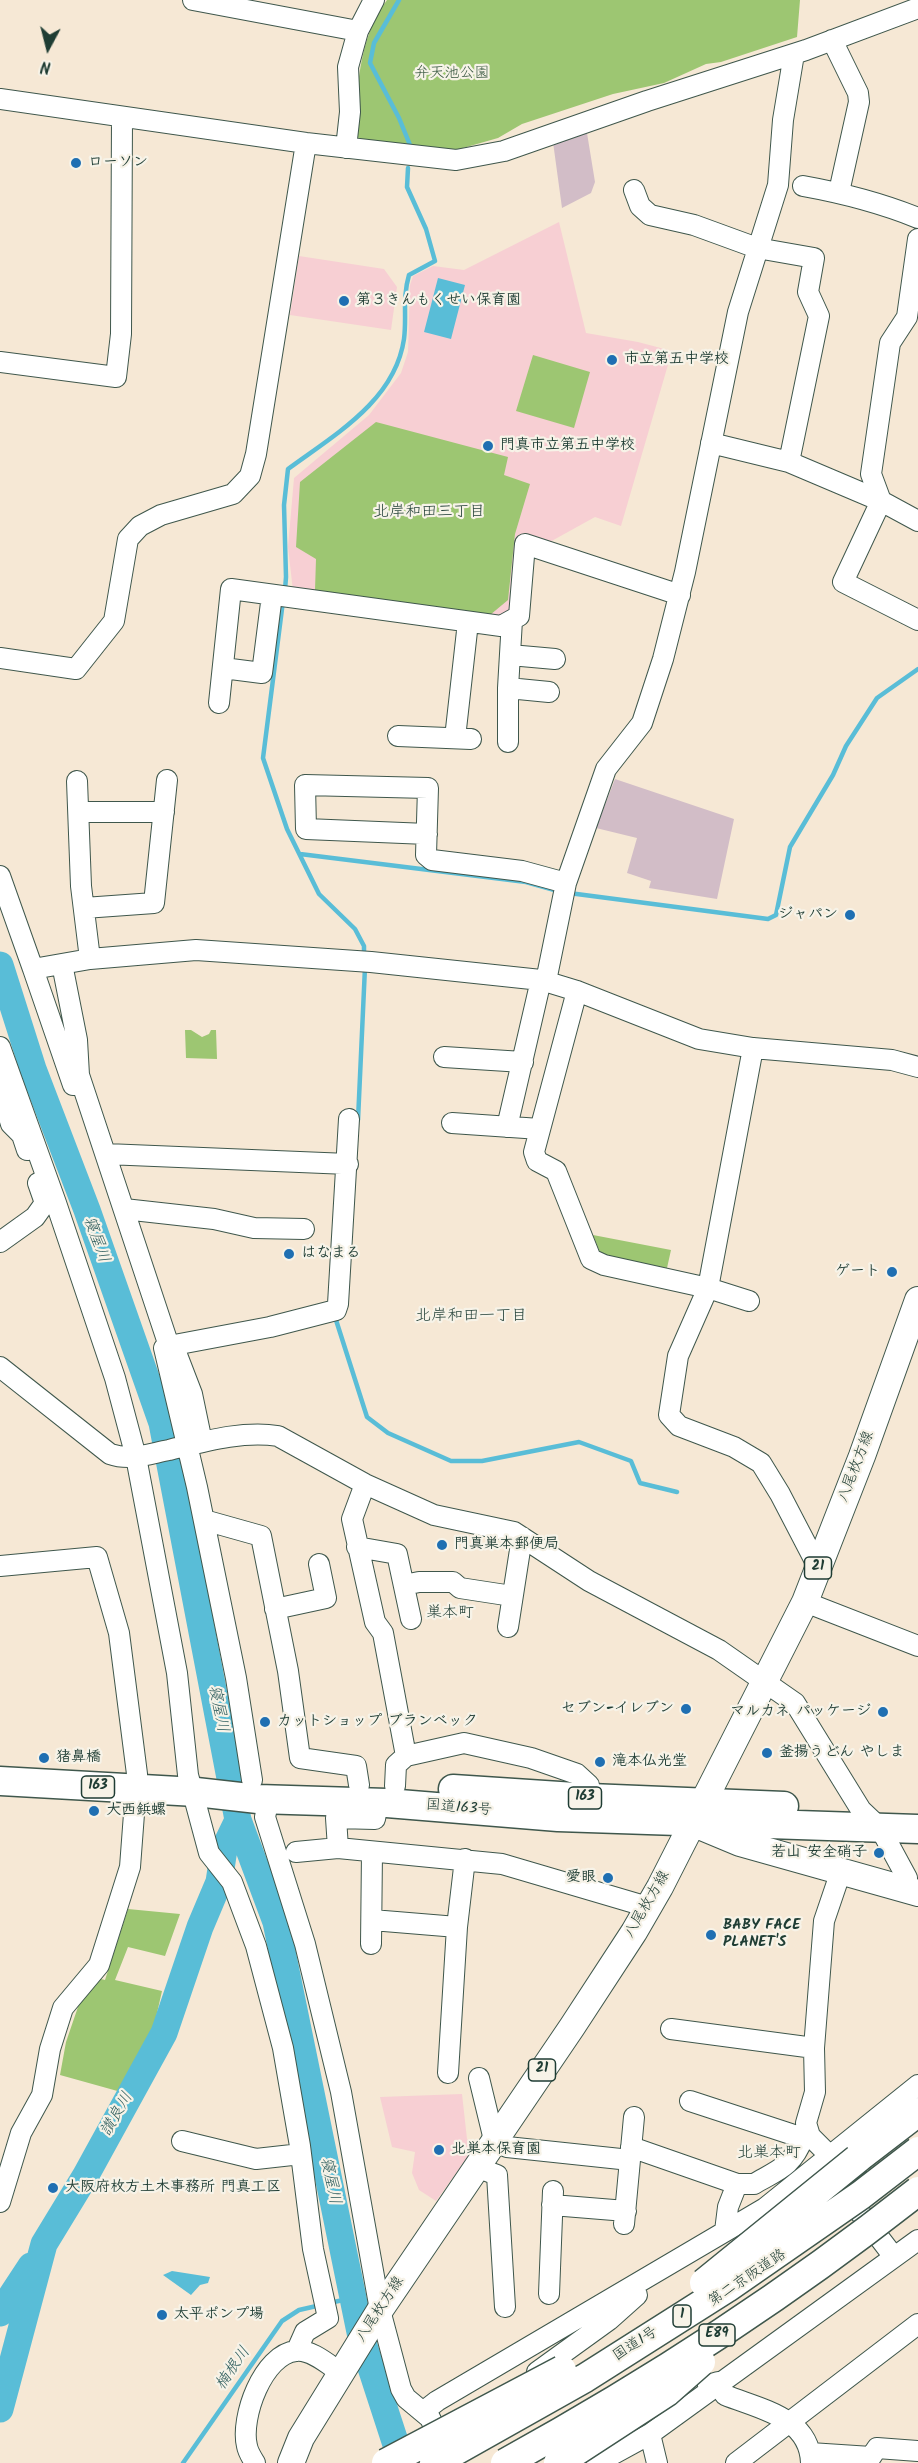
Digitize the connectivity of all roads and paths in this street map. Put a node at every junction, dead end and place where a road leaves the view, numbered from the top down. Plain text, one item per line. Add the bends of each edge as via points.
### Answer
1 (193, 0) edge
2 (374, 0) edge
3 (224, 2) edge
4 (280, 7) edge
5 (918, 8) edge
6 (358, 32) junction
7 (832, 40) junction
8 (794, 54) junction
9 (0, 99) edge
10 (122, 118) junction
11 (306, 143) junction
12 (346, 148) junction
13 (803, 186) dead end
14 (634, 190) dead end
15 (839, 192) junction
16 (918, 218) edge
17 (918, 239) edge
18 (758, 248) junction
19 (0, 362) edge
20 (711, 443) junction
21 (789, 462) junction
22 (881, 501) junction
23 (918, 521) edge
24 (680, 594) junction
25 (279, 596) junction
26 (512, 620) junction
27 (918, 620) edge
28 (468, 622) junction
29 (510, 655) junction
30 (0, 658) edge
31 (555, 659) dead end
32 (223, 668) junction
33 (508, 688) junction
34 (549, 692) dead end
35 (219, 703) dead end
36 (398, 736) dead end
37 (508, 742) dead end
38 (77, 780) dead end
39 (167, 780) dead end
40 (79, 812) junction
41 (164, 812) junction
42 (427, 834) junction
43 (0, 876) edge
44 (566, 883) junction
45 (84, 908) junction
46 (90, 959) junction
47 (62, 964) junction
48 (33, 969) junction
49 (544, 981) junction
50 (577, 991) junction
51 (0, 1047) edge
52 (753, 1048) junction
53 (444, 1057) dead end
54 (523, 1062) junction
55 (918, 1067) edge
56 (2, 1070) edge
57 (350, 1119) dead end
58 (452, 1123) dead end
59 (28, 1126) junction
60 (507, 1126) junction
61 (540, 1129) junction
62 (106, 1154) junction
63 (348, 1164) junction
64 (124, 1209) junction
65 (304, 1229) dead end
66 (0, 1242) edge
67 (708, 1288) junction
68 (918, 1300) edge
69 (749, 1302) dead end
70 (167, 1347) junction
71 (0, 1367) edge
72 (195, 1444) junction
73 (136, 1457) junction
74 (365, 1484) junction
75 (204, 1520) junction
76 (522, 1537) junction
77 (357, 1547) junction
78 (319, 1564) dead end
79 (0, 1566) edge
80 (819, 1567) junction
81 (404, 1585) junction
82 (512, 1596) junction
83 (805, 1602) junction
84 (275, 1609) junction
85 (411, 1619) dead end
86 (508, 1627) dead end
87 (918, 1646) edge
88 (766, 1682) junction
89 (406, 1756) junction
90 (0, 1766) edge
91 (0, 1781) edge
92 (136, 1782) junction
93 (192, 1787) junction
94 (377, 1791) junction
95 (260, 1792) junction
96 (590, 1798) junction
97 (918, 1812) edge
98 (697, 1813) junction
99 (870, 1819) junction
100 (918, 1829) edge
101 (756, 1836) junction
102 (338, 1848) junction
103 (296, 1852) dead end
104 (372, 1852) junction
105 (465, 1859) junction
106 (841, 1871) junction
107 (912, 1891) edge
108 (648, 1907) junction
109 (372, 1920) junction
110 (457, 1927) junction
111 (371, 1944) dead end
112 (671, 2029) dead end
113 (814, 2048) junction
114 (448, 2073) dead end
115 (479, 2078) dead end
116 (918, 2085) edge
117 (690, 2101) dead end
118 (918, 2112) edge
119 (634, 2117) dead end
120 (807, 2137) junction
121 (494, 2140) junction
122 (182, 2141) dead end
123 (918, 2151) edge
124 (630, 2153) junction
125 (301, 2154) junction
126 (918, 2157) edge
127 (826, 2160) junction
128 (476, 2167) junction
129 (737, 2184) junction
130 (918, 2191) edge
131 (918, 2196) edge
132 (0, 2202) edge
133 (918, 2203) edge
134 (725, 2231) junction
135 (813, 2234) junction
136 (916, 2246) edge
137 (841, 2252) junction
138 (894, 2257) junction
139 (663, 2270) junction
140 (782, 2291) junction
141 (549, 2294) dead end
142 (505, 2307) dead end
143 (380, 2310) junction
144 (918, 2324) edge
145 (297, 2350) junction
146 (344, 2370) junction
147 (585, 2378) junction
148 (718, 2382) junction
149 (517, 2385) dead end
150 (426, 2414) junction
151 (790, 2421) junction
152 (650, 2434) junction
153 (918, 2451) edge
154 (549, 2456) edge
155 (810, 2458) edge
156 (255, 2463) edge
157 (291, 2463) edge
158 (386, 2463) edge
159 (434, 2463) edge
160 (448, 2463) edge
161 (505, 2463) edge
162 (515, 2463) edge
163 (597, 2463) edge
164 (657, 2463) edge
165 (736, 2463) edge

1 - 3 street
2 - 6 street
3 - 4 street
4 - 6 street
5 - 7 street
6 - 12 street via 348,68 350,112
7 - 8 street
7 - 15 street via 859,102
8 - 12 street via 504,151 456,160
8 - 18 street via 778,185
9 - 10 street
10 - 11 street
10 - 19 street via 121,334 116,377
11 - 12 street
11 - 30 street via 250,476 233,494 161,515 140,526 128,539 114,621 76,669
13 - 15 street
14 - 18 street via 640,206 650,215 694,225
15 - 16 street
17 - 22 street via 907,317 890,343 874,452 872,474
18 - 20 street via 738,312
18 - 21 street via 814,258 808,292 819,316
20 - 21 street
20 - 24 street
21 - 22 street
22 - 23 street
22 - 27 street via 843,582
24 - 26 street via 525,544 519,616
24 - 44 street via 642,723 606,770
25 - 28 street
25 - 32 street via 262,673
25 - 32 street via 231,589
26 - 28 street via 501,626
26 - 29 street
28 - 36 street via 463,738
29 - 31 street
29 - 33 street
32 - 35 street
33 - 34 street
33 - 37 street
38 - 40 street
39 - 41 street
40 - 41 street
40 - 45 street
41 - 45 street via 154,903
42 - 42 street via 306,829 305,785 428,788
42 - 44 street via 426,855 432,860 522,871
43 - 48 street
44 - 49 street
45 - 46 street
46 - 47 street
46 - 49 street via 196,950 371,962
47 - 48 street
47 - 62 street via 77,1040 79,1075
48 - 70 street
49 - 50 street
49 - 54 street
50 - 52 street via 699,1039
50 - 61 street
51 - 59 street
52 - 55 street via 892,1060
52 - 67 street
53 - 54 street
54 - 60 street
56 - 59 street via 20,1119
56 - 66 street via 4,1101 11,1124 22,1135 45,1203 35,1216
57 - 63 street
58 - 60 street
59 - 73 street via 115,1378
60 - 61 street
61 - 67 street via 534,1152 537,1161 556,1172 591,1259
62 - 63 street
62 - 64 street
63 - 70 street via 336,1310
64 - 65 street via 254,1228
64 - 70 street
67 - 69 street
67 - 80 street via 678,1356 669,1415 679,1426 734,1447 761,1463
68 - 80 main road, 八尾枚方線 / 21
70 - 72 street via 177,1355 192,1394
71 - 73 street via 110,1454
72 - 73 street
72 - 74 street via 265,1434 278,1436
72 - 75 street
73 - 93 street via 177,1673
74 - 76 street via 434,1515
74 - 77 street via 352,1519
75 - 84 street via 261,1536
75 - 95 street
76 - 82 street
76 - 88 street via 588,1581 719,1650
77 - 81 street via 398,1554
77 - 89 street via 375,1622 383,1633
78 - 84 street via 326,1599
79 - 92 street via 97,1557 118,1633
80 - 83 main road, 八尾枚方線 / 21
81 - 82 street via 453,1582 460,1588
81 - 85 street
82 - 86 street
83 - 87 street
83 - 88 main road, 八尾枚方線 / 21
84 - 94 street via 300,1758 356,1766
88 - 98 main road, 八尾枚方線 / 21
88 - 99 street via 795,1703
89 - 94 street
89 - 96 street via 459,1742 475,1745 577,1774 589,1785
90 - 92 highway, 国道163号 / 163
91 - 92 highway, 国道163号 / 163
92 - 93 highway, 国道163号 / 163
92 - 132 street via 130,1867 99,1965 63,2008 50,2049 42,2095 21,2133
93 - 95 highway, 国道163号 / 163
93 - 125 street via 209,1853 232,1882 256,1946 283,2048
94 - 95 highway, 国道163号 / 163
94 - 96 highway, 国道163号 / 163
94 - 98 highway, 国道163号 / 163 via 558,1817
94 - 102 street via 375,1819 336,1818
95 - 143 street via 305,1944 341,2092
96 - 98 highway, 国道163号 / 163
97 - 99 highway, 国道163号 / 163
98 - 99 highway, 国道163号 / 163
98 - 101 highway, 国道163号 / 163
98 - 108 main road, 八尾枚方線 / 21
99 - 100 highway, 国道163号 / 163
99 - 101 highway, 国道163号 / 163
99 - 107 street
101 - 106 main road
102 - 103 street
102 - 104 street
104 - 105 street
104 - 109 street
105 - 108 street via 502,1864
105 - 110 street
106 - 107 main road
106 - 113 street via 824,1921
108 - 121 main road, 八尾枚方線 / 21
109 - 110 street
109 - 111 street
110 - 114 street
112 - 113 street
113 - 120 street via 815,2092 806,2123
115 - 121 street
116 - 127 street
117 - 120 street
118 - 147 highway, bridge
119 - 124 street
120 - 127 street via 825,2151
120 - 129 street via 792,2161 754,2184
121 - 124 street via 507,2147
121 - 128 main road, 八尾枚方線 / 21
122 - 125 street via 256,2159
123 - 147 highway, 国道1号 / 1, bridge via 736,2281
124 - 129 street
124 - 141 street via 625,2217 552,2198
125 - 145 street via 313,2250 328,2318 305,2332
126 - 135 highway, 第二京阪道路 / E89, bridge
127 - 134 street via 765,2208
127 - 138 street via 829,2172
128 - 142 street via 497,2175
128 - 143 main road, 八尾枚方線 / 21
129 - 134 street via 728,2207
130 - 140 highway, 第二京阪道路 / E89, bridge
131 - 137 highway, bridge
133 - 137 highway via 869,2242
134 - 139 street
135 - 158 highway, bridge via 640,2331
135 - 160 highway, 第二京阪道路 / E89, bridge via 600,2377
136 - 138 street
137 - 154 highway, bridge
138 - 148 street via 749,2364
139 - 149 street via 609,2320
139 - 150 street via 437,2401
140 - 154 highway, bridge via 667,2392
140 - 161 highway, 第二京阪道路 / E89, bridge via 615,2400
143 - 146 main road, 八尾枚方線 / 21
143 - 150 street via 401,2389
144 - 151 street
145 - 146 street
145 - 156 street via 282,2356 269,2369 247,2413 246,2446
146 - 157 main road, 八尾枚方線 / 21 via 301,2438
147 - 159 highway, 国道1号 / 1, bridge
148 - 151 street via 725,2395
148 - 152 street
148 - 154 street, bridge via 691,2389 600,2440 548,2451
150 - 160 street via 434,2423
151 - 155 street via 805,2438
151 - 165 street
152 - 163 street
152 - 164 street
153 - 155 street via 877,2448 871,2457
154 - 162 highway

